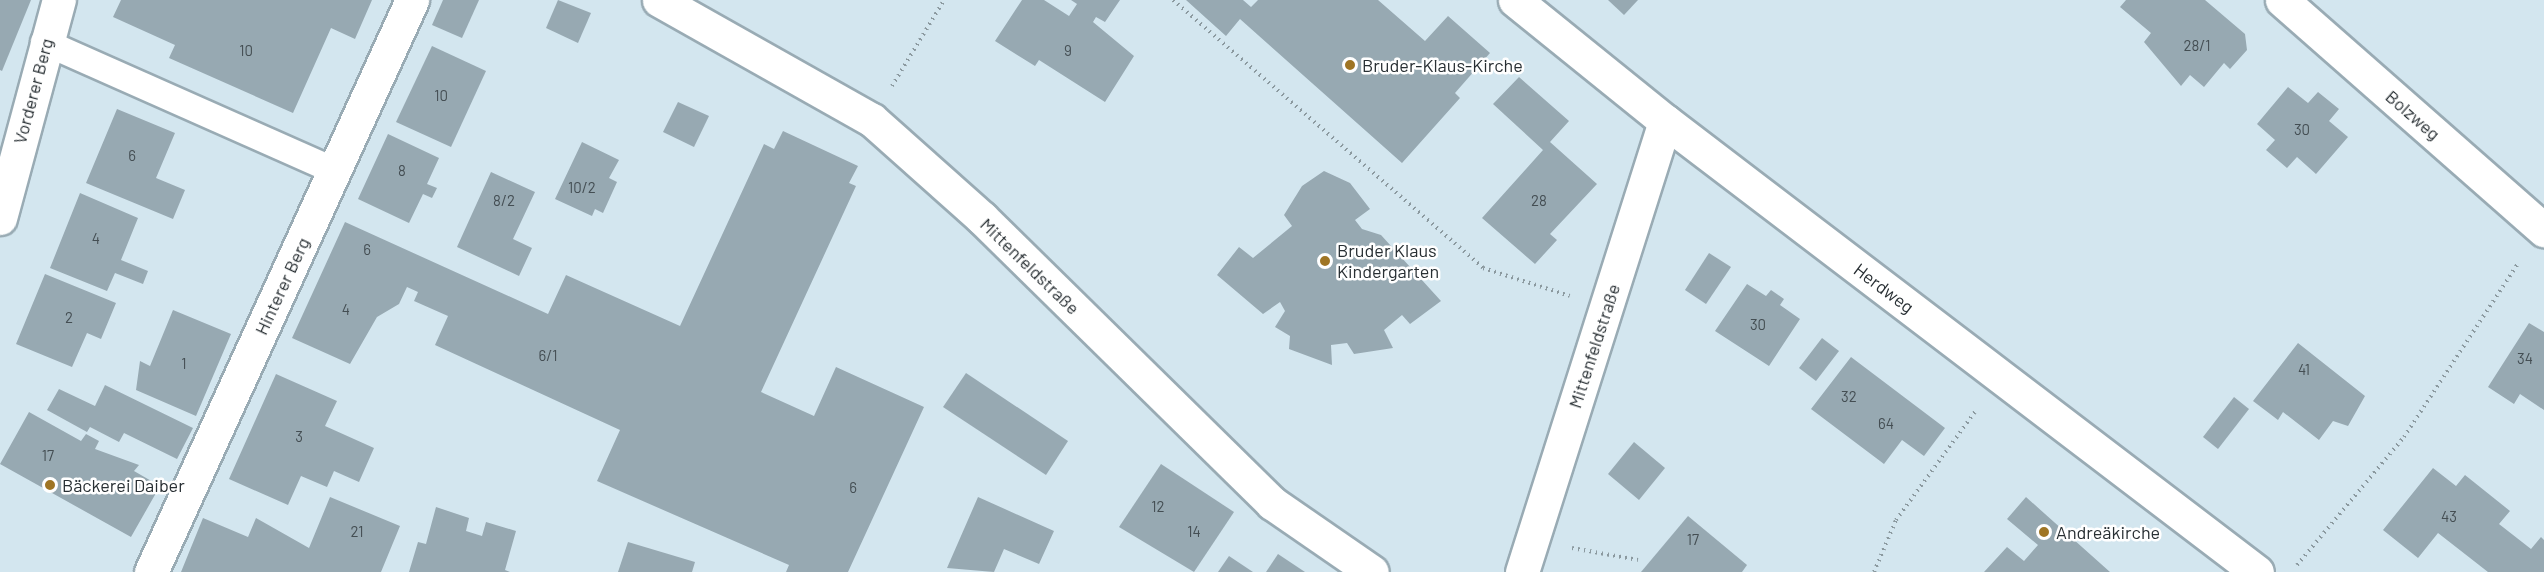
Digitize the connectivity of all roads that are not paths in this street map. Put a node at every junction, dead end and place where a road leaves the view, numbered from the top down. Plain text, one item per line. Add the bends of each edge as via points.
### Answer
1 (59, 0) edge
2 (412, 0) edge
3 (658, 0) edge
4 (1515, 0) edge
5 (2282, 0) edge
6 (44, 42) junction
7 (1665, 121) junction
8 (336, 171) junction
9 (0, 218) edge
10 (2543, 229) edge
11 (151, 572) edge
12 (1372, 572) edge
13 (1522, 572) edge
14 (2257, 572) edge

1 - 6 street, Vorderer Berg
2 - 8 street, Hinterer Berg
3 - 12 street, Mittenfeldstraße via 872,120 982,218 1272,503
4 - 7 street, Herdweg
5 - 10 street, Bolzweg
6 - 8 lane
6 - 9 street, Vorderer Berg
7 - 13 street, Mittenfeldstraße
7 - 14 street, Herdweg
8 - 11 street, Hinterer Berg

